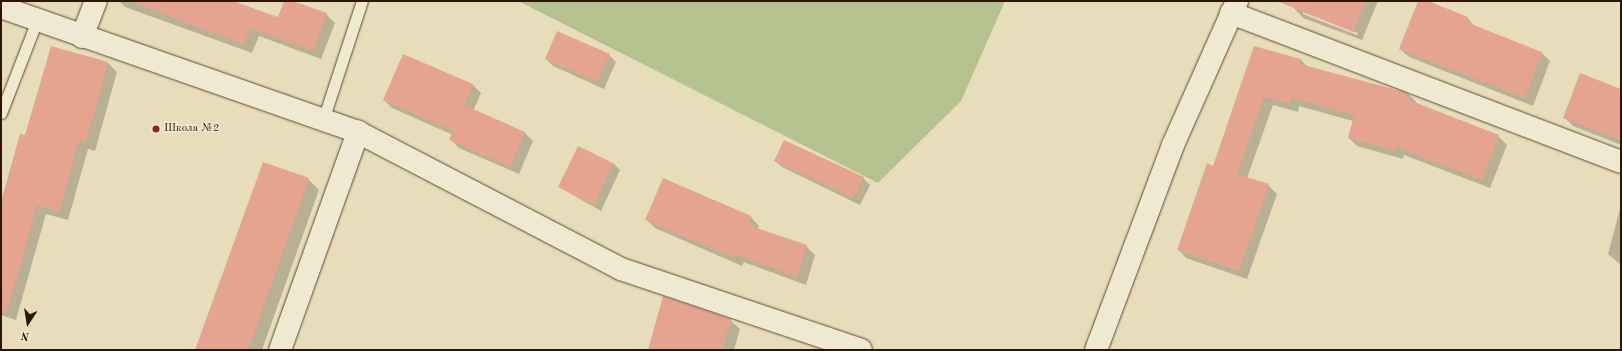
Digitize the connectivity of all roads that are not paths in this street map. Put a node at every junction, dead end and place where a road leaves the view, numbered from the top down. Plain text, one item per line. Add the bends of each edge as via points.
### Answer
1 (96, 1) edge
2 (362, 1) edge
3 (1, 7) edge
4 (1234, 7) edge
5 (37, 20) junction
6 (82, 37) junction
7 (1, 113) edge
8 (322, 120) junction
9 (358, 132) junction
10 (1621, 162) edge
11 (280, 350) edge
12 (861, 350) edge
13 (1096, 350) edge

1 - 6 street
2 - 8 lane
3 - 5 street
4 - 10 street
4 - 13 street via 1173,145
5 - 6 street
5 - 7 lane
6 - 8 street
8 - 9 street
9 - 11 street
9 - 12 street via 621,269

